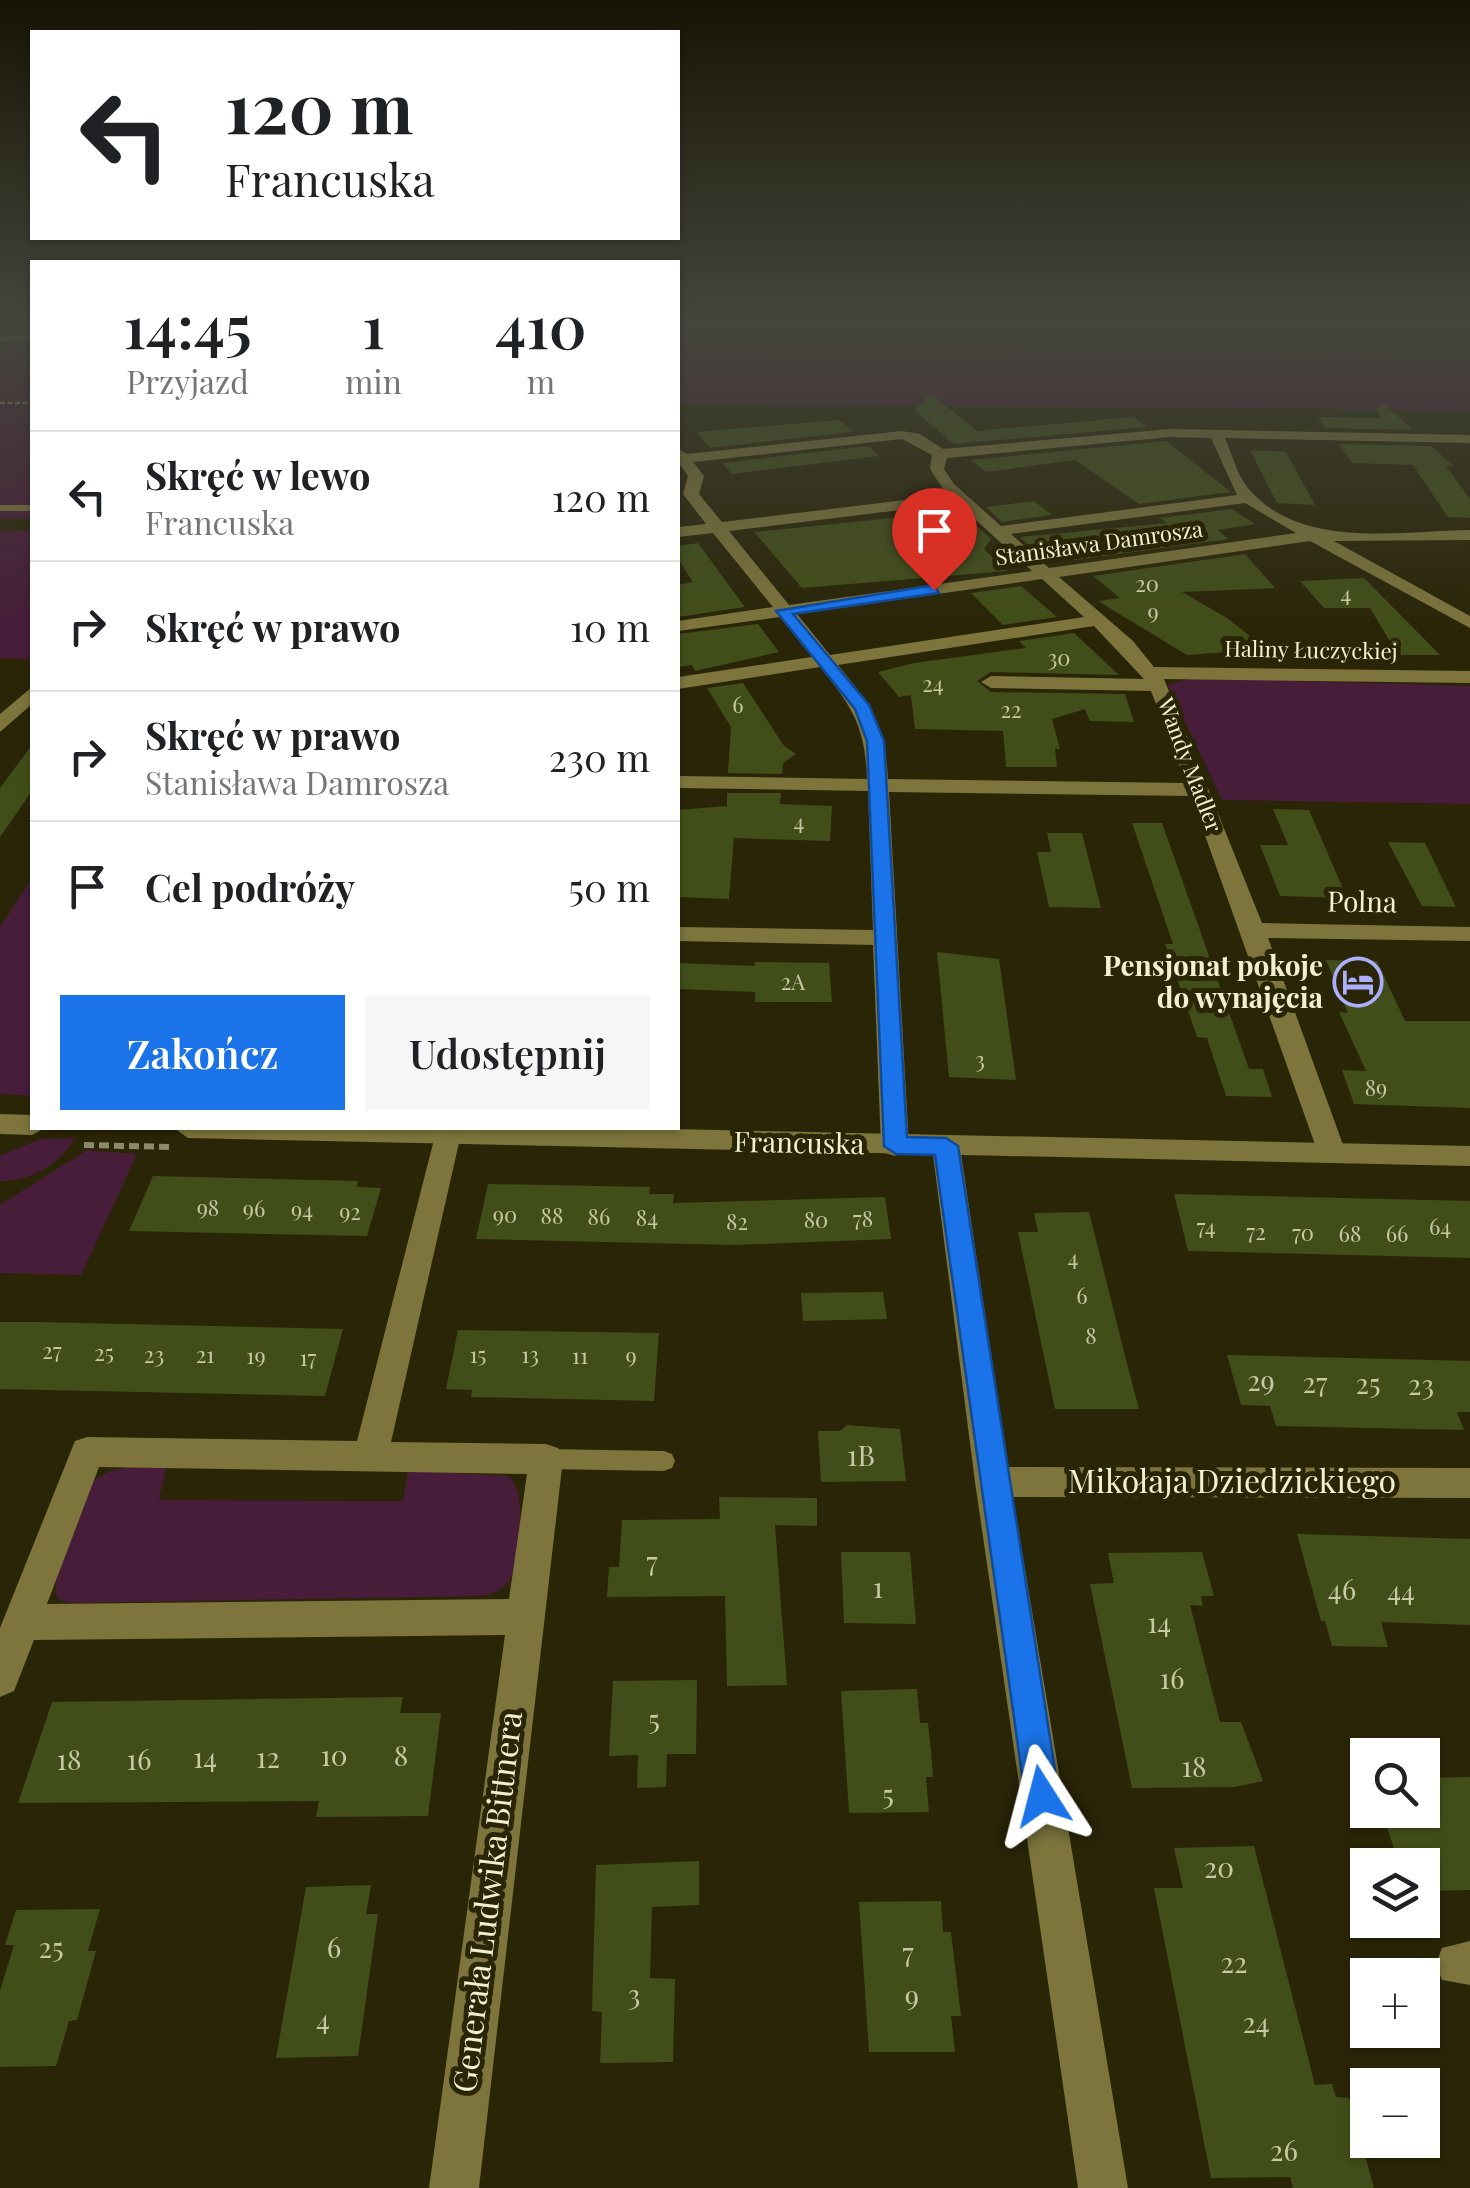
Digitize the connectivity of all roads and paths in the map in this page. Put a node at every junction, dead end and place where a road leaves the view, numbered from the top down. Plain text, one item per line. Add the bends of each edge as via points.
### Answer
1 (1218, 436) junction
2 (1464, 439) edge
3 (940, 454) junction
4 (1470, 454) edge
5 (680, 456) edge
6 (685, 487) edge
7 (958, 498) junction
8 (1247, 498) junction
9 (0, 508) edge
10 (30, 508) edge
11 (716, 528) junction
12 (997, 531) junction
13 (680, 532) edge
14 (1470, 535) edge
15 (1312, 536) junction
16 (1046, 574) junction
17 (783, 611) junction
18 (1098, 620) junction
19 (1470, 623) edge
20 (680, 626) edge
21 (826, 661) junction
22 (1470, 678) edge
23 (1155, 679) junction
24 (991, 682) dead end
25 (680, 684) edge
26 (30, 695) edge
27 (4, 717) edge
28 (680, 782) edge
29 (880, 786) junction
30 (1198, 790) junction
31 (1253, 930) junction
32 (680, 934) edge
33 (1470, 934) edge
34 (884, 938) junction
35 (0, 1124) edge
36 (30, 1124) edge
37 (334, 1130) edge
38 (447, 1134) junction
39 (896, 1146) junction
40 (946, 1146) junction
41 (1332, 1152) junction
42 (1470, 1156) edge
43 (370, 1455) junction
44 (546, 1459) junction
45 (664, 1461) dead end
46 (993, 1482) junction
47 (1470, 1482) edge
48 (523, 1616) junction
49 (22, 1622) junction
50 (0, 1678) edge
51 (454, 2188) edge
52 (1104, 2188) edge

1 - 2 street
1 - 3 street via 1156,433
1 - 8 street
2 - 4 street
3 - 5 street via 902,434
3 - 7 street, Wandy Madler via 938,469
5 - 6 street via 696,476
6 - 11 street
7 - 11 street
7 - 12 street, Wandy Madler
8 - 12 street
8 - 15 street
9 - 10 lane
11 - 13 street
11 - 17 street
12 - 16 street, Wandy Madler
14 - 15 street, Stanisława Damrosza
15 - 16 street, Stanisława Damrosza
15 - 19 street
16 - 17 street, Stanisława Damrosza
16 - 18 street, Wandy Madler
17 - 20 street, Stanisława Damrosza
17 - 21 street
18 - 21 street
18 - 23 street, Wandy Madler
21 - 25 street
21 - 29 street via 863,708 876,741
22 - 23 street, Haliny Łuczyckiej
23 - 24 street, Haliny Łuczyckiej
23 - 30 street, Wandy Madler
26 - 27 street
28 - 29 street
29 - 30 street
29 - 34 street
30 - 31 street, Wandy Madler
31 - 33 street, Polna
31 - 41 street, Wandy Madler
32 - 34 street
34 - 39 street
35 - 36 street
37 - 38 street, Francuska
38 - 39 street, Francuska
38 - 43 street
39 - 40 street, Francuska
40 - 41 street, Francuska
40 - 46 street
41 - 42 street, Francuska
43 - 44 street
43 - 49 street via 88,1452
44 - 45 lane
44 - 48 street, Generała Ludwika Bittnera
46 - 47 street, Mikołaja Dziedzickiego
46 - 52 street
48 - 49 street
48 - 51 street, Generała Ludwika Bittnera
49 - 50 street

